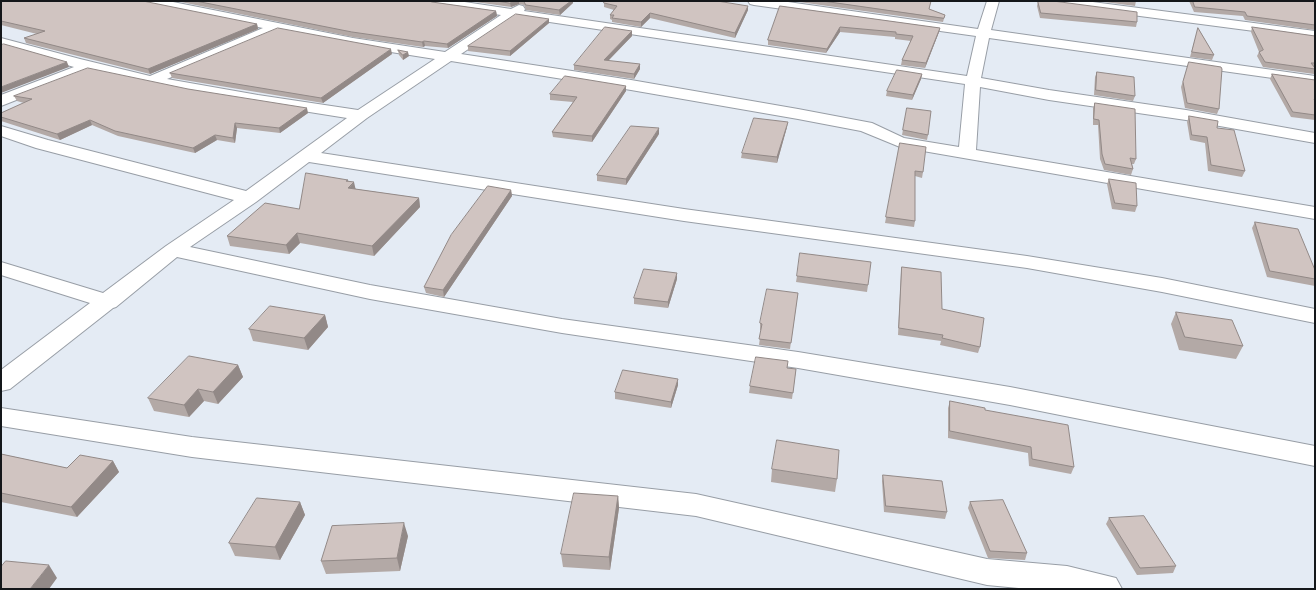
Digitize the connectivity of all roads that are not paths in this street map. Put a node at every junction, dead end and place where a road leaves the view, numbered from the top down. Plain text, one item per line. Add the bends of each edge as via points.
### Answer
1 (149, 1) edge
2 (434, 1) edge
3 (530, 1) edge
4 (754, 1) edge
5 (993, 1) edge
6 (1056, 1) edge
7 (512, 14) junction
8 (277, 27) junction
9 (982, 34) junction
10 (1315, 35) edge
11 (1, 42) edge
12 (447, 56) junction
13 (89, 66) junction
14 (152, 80) junction
15 (1315, 80) edge
16 (973, 81) junction
17 (1, 101) edge
18 (361, 115) junction
19 (1, 131) edge
20 (1315, 138) edge
21 (967, 154) junction
22 (306, 156) junction
23 (250, 198) junction
24 (1315, 213) edge
25 (174, 250) junction
26 (1, 268) edge
27 (108, 302) junction
28 (1315, 316) edge
29 (1, 383) edge
30 (1, 417) edge
31 (1315, 456) edge
32 (1106, 589) edge

1 - 8 street
2 - 7 street
3 - 7 street
4 - 9 street
5 - 9 street
6 - 10 street
7 - 12 street
7 - 16 street
8 - 12 street via 353,42
8 - 14 street
9 - 15 street
9 - 16 street
11 - 13 street
12 - 18 street
12 - 21 street via 798,114 866,127 900,142
13 - 14 street
13 - 17 street
14 - 18 street via 252,99
16 - 20 street
16 - 21 street
18 - 22 street
19 - 23 street
21 - 24 street
22 - 23 street
22 - 28 street via 684,216 1026,262 1162,284
23 - 25 street
25 - 27 street
25 - 31 street via 385,294 562,326 798,360 1002,394
26 - 27 street
27 - 29 street
30 - 32 street via 192,447 696,505 987,572 1067,579

